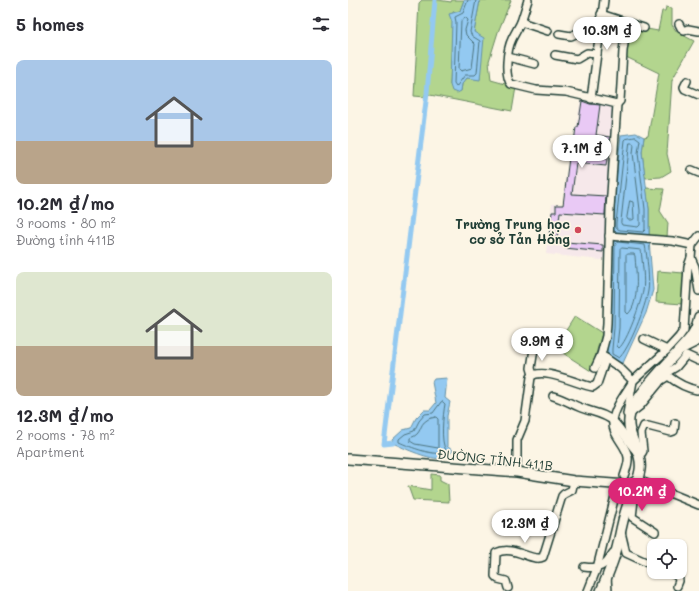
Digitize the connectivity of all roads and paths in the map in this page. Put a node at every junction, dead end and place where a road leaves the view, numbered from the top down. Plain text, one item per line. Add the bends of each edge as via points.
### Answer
1 (528, 0) edge
2 (604, 0) edge
3 (602, 14) junction
4 (521, 22) junction
5 (627, 22) junction
6 (679, 24) dead end
7 (599, 28) junction
8 (644, 28) dead end
9 (548, 31) dead end
10 (699, 31) edge
11 (559, 34) dead end
12 (597, 54) junction
13 (555, 55) dead end
14 (508, 58) junction
15 (535, 64) dead end
16 (687, 81) dead end
17 (699, 94) edge
18 (591, 98) junction
19 (617, 104) junction
20 (692, 170) dead end
21 (699, 173) edge
22 (609, 236) junction
23 (699, 236) edge
24 (692, 245) junction
25 (691, 258) junction
26 (699, 291) edge
27 (699, 318) edge
28 (699, 331) edge
29 (694, 338) edge
30 (644, 339) dead end
31 (534, 349) dead end
32 (667, 350) junction
33 (691, 350) dead end
34 (604, 356) junction
35 (674, 358) junction
36 (699, 361) edge
37 (595, 368) dead end
38 (533, 375) junction
39 (658, 380) junction
40 (633, 381) junction
41 (697, 390) dead end
42 (553, 396) dead end
43 (631, 413) junction
44 (613, 421) junction
45 (628, 422) junction
46 (675, 423) dead end
47 (639, 454) junction
48 (348, 458) edge
49 (517, 472) junction
50 (624, 476) dead end
51 (638, 480) junction
52 (574, 481) junction
53 (618, 484) junction
54 (632, 493) junction
55 (699, 505) edge
56 (620, 530) junction
57 (655, 532) dead end
58 (618, 546) junction
59 (647, 563) edge
60 (584, 566) dead end
61 (597, 568) junction
62 (607, 576) junction
63 (678, 579) edge
64 (677, 586) dead end
65 (508, 588) dead end
66 (588, 591) edge
67 (601, 591) edge
68 (608, 591) edge

1 - 4 street
2 - 3 street
3 - 5 street
3 - 7 street
4 - 9 street
4 - 14 street via 512,39
5 - 8 street
5 - 19 street via 620,101
6 - 10 street via 684,31
7 - 11 street via 588,28 571,36
7 - 12 street
12 - 13 street via 587,53 577,58
12 - 18 street
14 - 15 street
14 - 18 street via 509,81 512,84
16 - 17 street via 684,87
18 - 19 street
19 - 22 street
20 - 21 street
22 - 24 street
22 - 34 street
23 - 24 street
24 - 25 street
25 - 26 street
25 - 32 street via 688,266 684,330
27 - 29 main road
28 - 29 street
29 - 35 main road
30 - 32 street
31 - 38 street via 531,368
32 - 40 street
33 - 35 street
34 - 37 street
34 - 38 street via 597,384 593,388 558,376
34 - 40 street
35 - 39 main road
36 - 39 street via 686,355 676,367
38 - 49 street via 525,421 517,440
39 - 41 street via 668,376 678,384
39 - 43 street via 652,394
39 - 43 main road via 644,391
40 - 44 street via 618,406
40 - 45 street
42 - 44 street
43 - 45 main road
44 - 47 street
44 - 50 street via 617,436 628,456
45 - 47 main road
46 - 47 street via 674,431 671,432 644,426 641,433 642,453
47 - 51 main road via 641,462
48 - 49 main road, ĐƯỜNG TỈNH 411B
49 - 52 main road, ĐƯỜNG TỈNH 411B
51 - 53 main road, ĐƯỜNG TỈNH 411B via 632,484
51 - 54 main road
51 - 55 street
52 - 53 main road, ĐƯỜNG TỈNH 411B
52 - 65 street via 572,490 562,496 541,559 512,550 497,552 495,576 506,580
53 - 61 street
54 - 56 main road
54 - 57 street via 632,517
56 - 58 main road
56 - 59 street via 626,553
58 - 61 street via 608,561
58 - 62 main road
60 - 61 street
61 - 66 street
62 - 67 main road
62 - 68 street
63 - 64 street via 680,582

